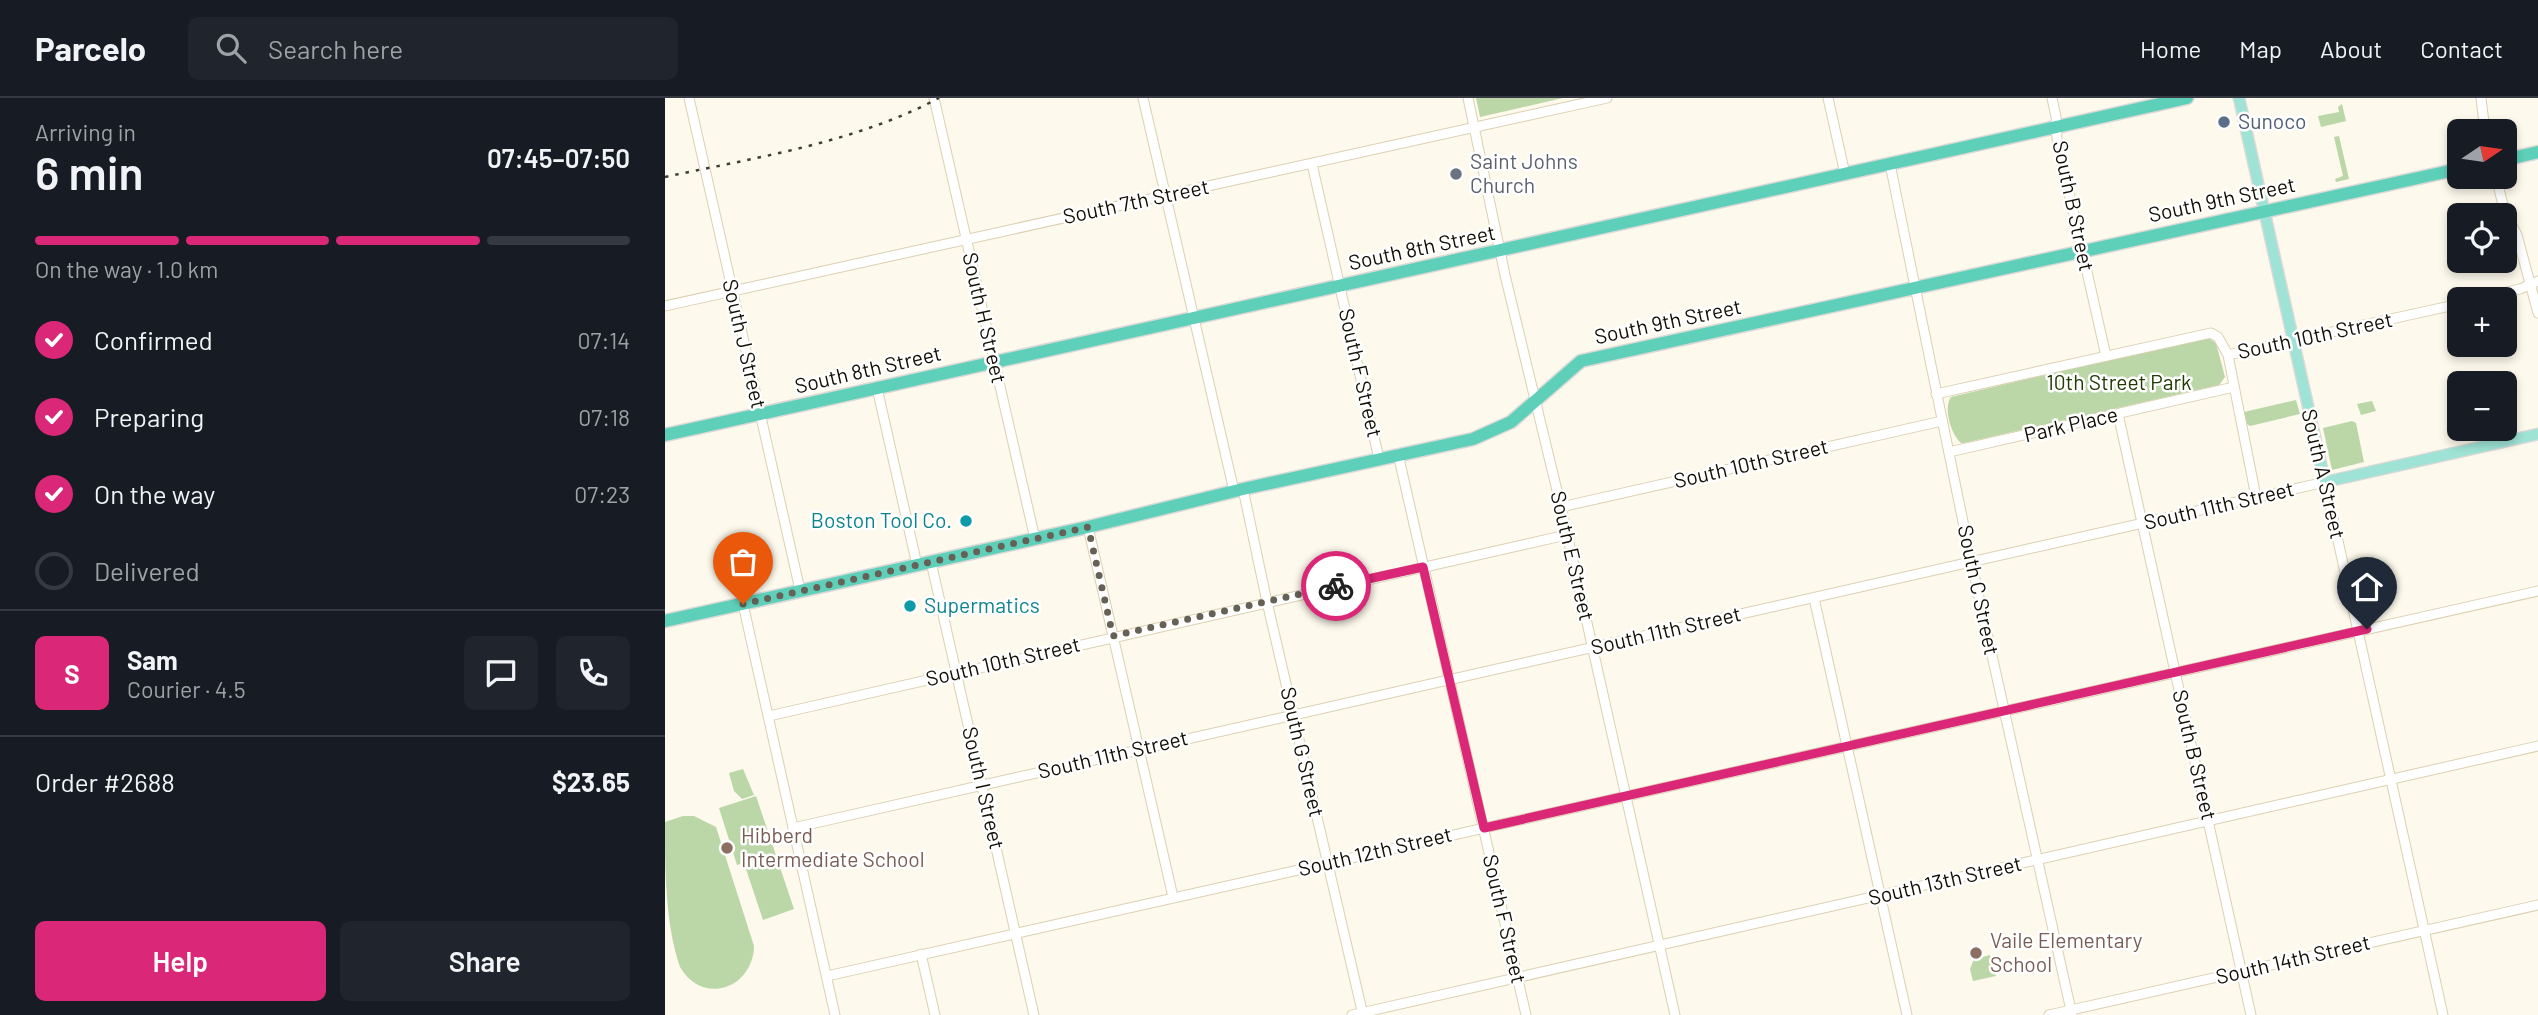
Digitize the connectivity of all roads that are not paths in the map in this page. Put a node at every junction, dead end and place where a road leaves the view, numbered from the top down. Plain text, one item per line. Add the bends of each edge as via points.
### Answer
1 (689, 98) edge
2 (934, 98) edge
3 (1143, 98) edge
4 (1468, 98) edge
5 (1607, 98) edge
6 (1828, 98) edge
7 (2052, 98) edge
8 (2187, 98) edge
9 (2239, 98) edge
10 (2481, 98) edge
11 (2484, 119) edge
12 (2057, 127) junction
13 (1475, 128) junction
14 (2538, 152) edge
15 (2517, 157) edge
16 (1312, 164) junction
17 (1890, 164) junction
18 (2447, 172) edge
19 (1845, 174) junction
20 (2499, 189) edge
21 (1166, 196) junction
22 (2265, 210) junction
23 (966, 239) junction
24 (1501, 250) junction
25 (2082, 251) junction
26 (2534, 283) edge
27 (1340, 285) junction
28 (1916, 288) junction
29 (2517, 288) edge
30 (732, 291) junction
31 (665, 306) edge
32 (2447, 307) edge
33 (2538, 313) edge
34 (1196, 318) junction
35 (2294, 342) junction
36 (2228, 355) junction
37 (2106, 356) junction
38 (994, 361) junction
39 (2234, 387) junction
40 (877, 388) junction
41 (1936, 394) junction
42 (1535, 399) junction
43 (760, 414) junction
44 (2118, 414) junction
45 (1942, 421) junction
46 (2538, 434) edge
47 (665, 435) edge
48 (1949, 452) junction
49 (1398, 454) junction
50 (1379, 459) junction
51 (2325, 482) junction
52 (1239, 490) junction
53 (2256, 497) junction
54 (1561, 507) junction
55 (2142, 523) junction
56 (1088, 527) junction
57 (1566, 535) junction
58 (1035, 539) junction
59 (1971, 561) junction
60 (931, 562) junction
61 (917, 565) junction
62 (1423, 567) junction
63 (800, 590) junction
64 (2538, 591) edge
65 (1814, 598) junction
66 (1267, 602) junction
67 (743, 604) junction
68 (665, 621) edge
69 (2358, 631) junction
70 (1113, 636) junction
71 (1593, 647) junction
72 (2175, 672) junction
73 (956, 673) junction
74 (1449, 680) junction
75 (2005, 711) junction
76 (1293, 715) junction
77 (769, 716) junction
78 (1847, 746) junction
79 (2538, 746) edge
80 (1139, 749) junction
81 (2390, 781) junction
82 (982, 786) junction
83 (1626, 796) junction
84 (2209, 822) junction
85 (793, 828) junction
86 (1484, 828) junction
87 (2038, 860) junction
88 (1327, 863) junction
89 (1880, 896) junction
90 (1173, 897) junction
91 (2538, 905) edge
92 (2424, 931) junction
93 (1016, 933) junction
94 (1660, 945) junction
95 (922, 954) junction
96 (2241, 972) junction
97 (827, 976) junction
98 (1517, 978) junction
99 (2071, 1013) edge
100 (1362, 1014) edge
101 (835, 1015) edge
102 (935, 1015) edge
103 (1034, 1015) edge
104 (1352, 1015) edge
105 (1526, 1015) edge
106 (1675, 1015) edge
107 (1907, 1015) edge
108 (2049, 1015) edge
109 (2251, 1015) edge
110 (2443, 1015) edge

1 - 30 street, South J Street
2 - 23 street, South H Street
3 - 21 street, South G Street
4 - 13 street, South E Street
5 - 13 street, South 7th Street
6 - 19 street
7 - 12 street, South B Street
8 - 12 highway, South 8th Street
9 - 22 main road, South A Street
10 - 11 street
12 - 17 highway, South 8th Street
12 - 25 street, South B Street
13 - 16 street, South 7th Street
13 - 24 street, South E Street
14 - 15 highway
16 - 21 street, South 7th Street
16 - 27 street, South F Street
17 - 19 highway, South 8th Street
17 - 28 street, South C Street
18 - 22 highway, South 9th Street
19 - 24 highway, South 8th Street
20 - 26 street
21 - 23 street, South 7th Street
21 - 34 street, South G Street
22 - 25 highway, South 9th Street
22 - 35 main road, South A Street
23 - 30 street, South 7th Street
23 - 38 street, South H Street
24 - 27 highway, South 8th Street
24 - 42 street, South E Street
25 - 28 highway, South 9th Street
25 - 37 street, South B Street
26 - 29 street
26 - 33 street
27 - 34 highway, South 8th Street
27 - 50 street, South F Street
28 - 41 street, South C Street
28 - 42 highway, South 9th Street via 1581,361
30 - 31 street, South 7th Street
30 - 43 street, South J Street
32 - 35 street, South 10th Street
34 - 38 highway, South 8th Street
34 - 52 street, South G Street
35 - 36 street, South 10th Street
35 - 51 main road, South A Street
36 - 37 street, South 10th Street via 2214,333 2207,333
36 - 39 street
37 - 41 street, South 10th Street
38 - 40 highway, South 8th Street
38 - 58 street, South H Street
39 - 44 street, Park Place
39 - 53 street
40 - 43 highway, South 8th Street
40 - 61 street
41 - 45 street, South C Street
42 - 49 highway, South 9th Street via 1511,422 1486,434
42 - 54 street, South E Street
43 - 47 highway, South 8th Street
43 - 63 street, South J Street
44 - 48 street, Park Place
44 - 55 street, South B Street
45 - 48 street, South C Street
45 - 54 street, South 10th Street
46 - 51 main road, South 11th Street
48 - 59 street, South C Street
49 - 50 highway, South 9th Street
49 - 62 street, South F Street
50 - 52 highway, South 9th Street
51 - 53 street, South 11th Street
51 - 69 street, South A Street
52 - 56 highway, South 9th Street
52 - 66 street, South G Street
53 - 55 street, South 11th Street
54 - 57 street, South E Street
55 - 59 street, South 11th Street
55 - 72 street, South B Street
56 - 58 highway, South 9th Street
56 - 70 street
57 - 62 street, South 10th Street
57 - 71 street, South E Street
58 - 60 highway, South 9th Street
59 - 65 street, South 11th Street
59 - 75 street, South C Street
60 - 61 highway, South 9th Street
60 - 73 street, South I Street
61 - 63 highway, South 9th Street
62 - 66 street, South 10th Street
62 - 74 street, South F Street
63 - 67 highway, South 9th Street
64 - 69 street, South 12th Street
65 - 71 street, South 11th Street
65 - 78 street
66 - 70 street, South 10th Street
66 - 76 street, South G Street
67 - 68 highway, South 9th Street
67 - 77 street
69 - 72 street, South 12th Street
69 - 81 street, South A Street
70 - 73 street, South 10th Street
70 - 80 street
71 - 74 street, South 11th Street
71 - 83 street, South E Street
72 - 75 street, South 12th Street
72 - 84 street, South B Street
73 - 77 street, South 10th Street
73 - 82 street, South I Street
74 - 76 street, South 11th Street
74 - 86 street, South F Street
75 - 78 street, South 12th Street
75 - 87 street, South C Street
76 - 80 street, South 11th Street
76 - 88 street, South G Street
77 - 85 street
78 - 83 street, South 12th Street
78 - 89 street
79 - 81 street, South 13th Street
80 - 82 street, South 11th Street
80 - 90 street
81 - 84 street, South 13th Street
81 - 92 street, South A Street
82 - 85 street, South 11th Street
82 - 93 street, South I Street
83 - 86 street, South 12th Street
83 - 94 street, South E Street
84 - 87 street, South 13th Street
84 - 96 street, South B Street
85 - 97 street
86 - 88 street, South 12th Street
86 - 98 street, South F Street
87 - 89 street, South 13th Street
87 - 99 street, South C Street
88 - 90 street, South 12th Street
88 - 100 street, South G Street
89 - 94 street, South 13th Street
89 - 107 street
90 - 93 street, South 12th Street
91 - 92 street, South 14th Street
92 - 96 street, South 14th Street
92 - 110 street, South A Street
93 - 95 street, South 12th Street
93 - 103 street, South I Street
94 - 98 street, South 13th Street
94 - 106 street, South E Street
95 - 97 street, South 12th Street
95 - 102 street
96 - 99 street, South 14th Street
96 - 109 street, South B Street
97 - 101 street
98 - 100 street, South 13th Street
98 - 105 street, South F Street
99 - 108 street, South 14th Street
100 - 104 street, South 13th Street

